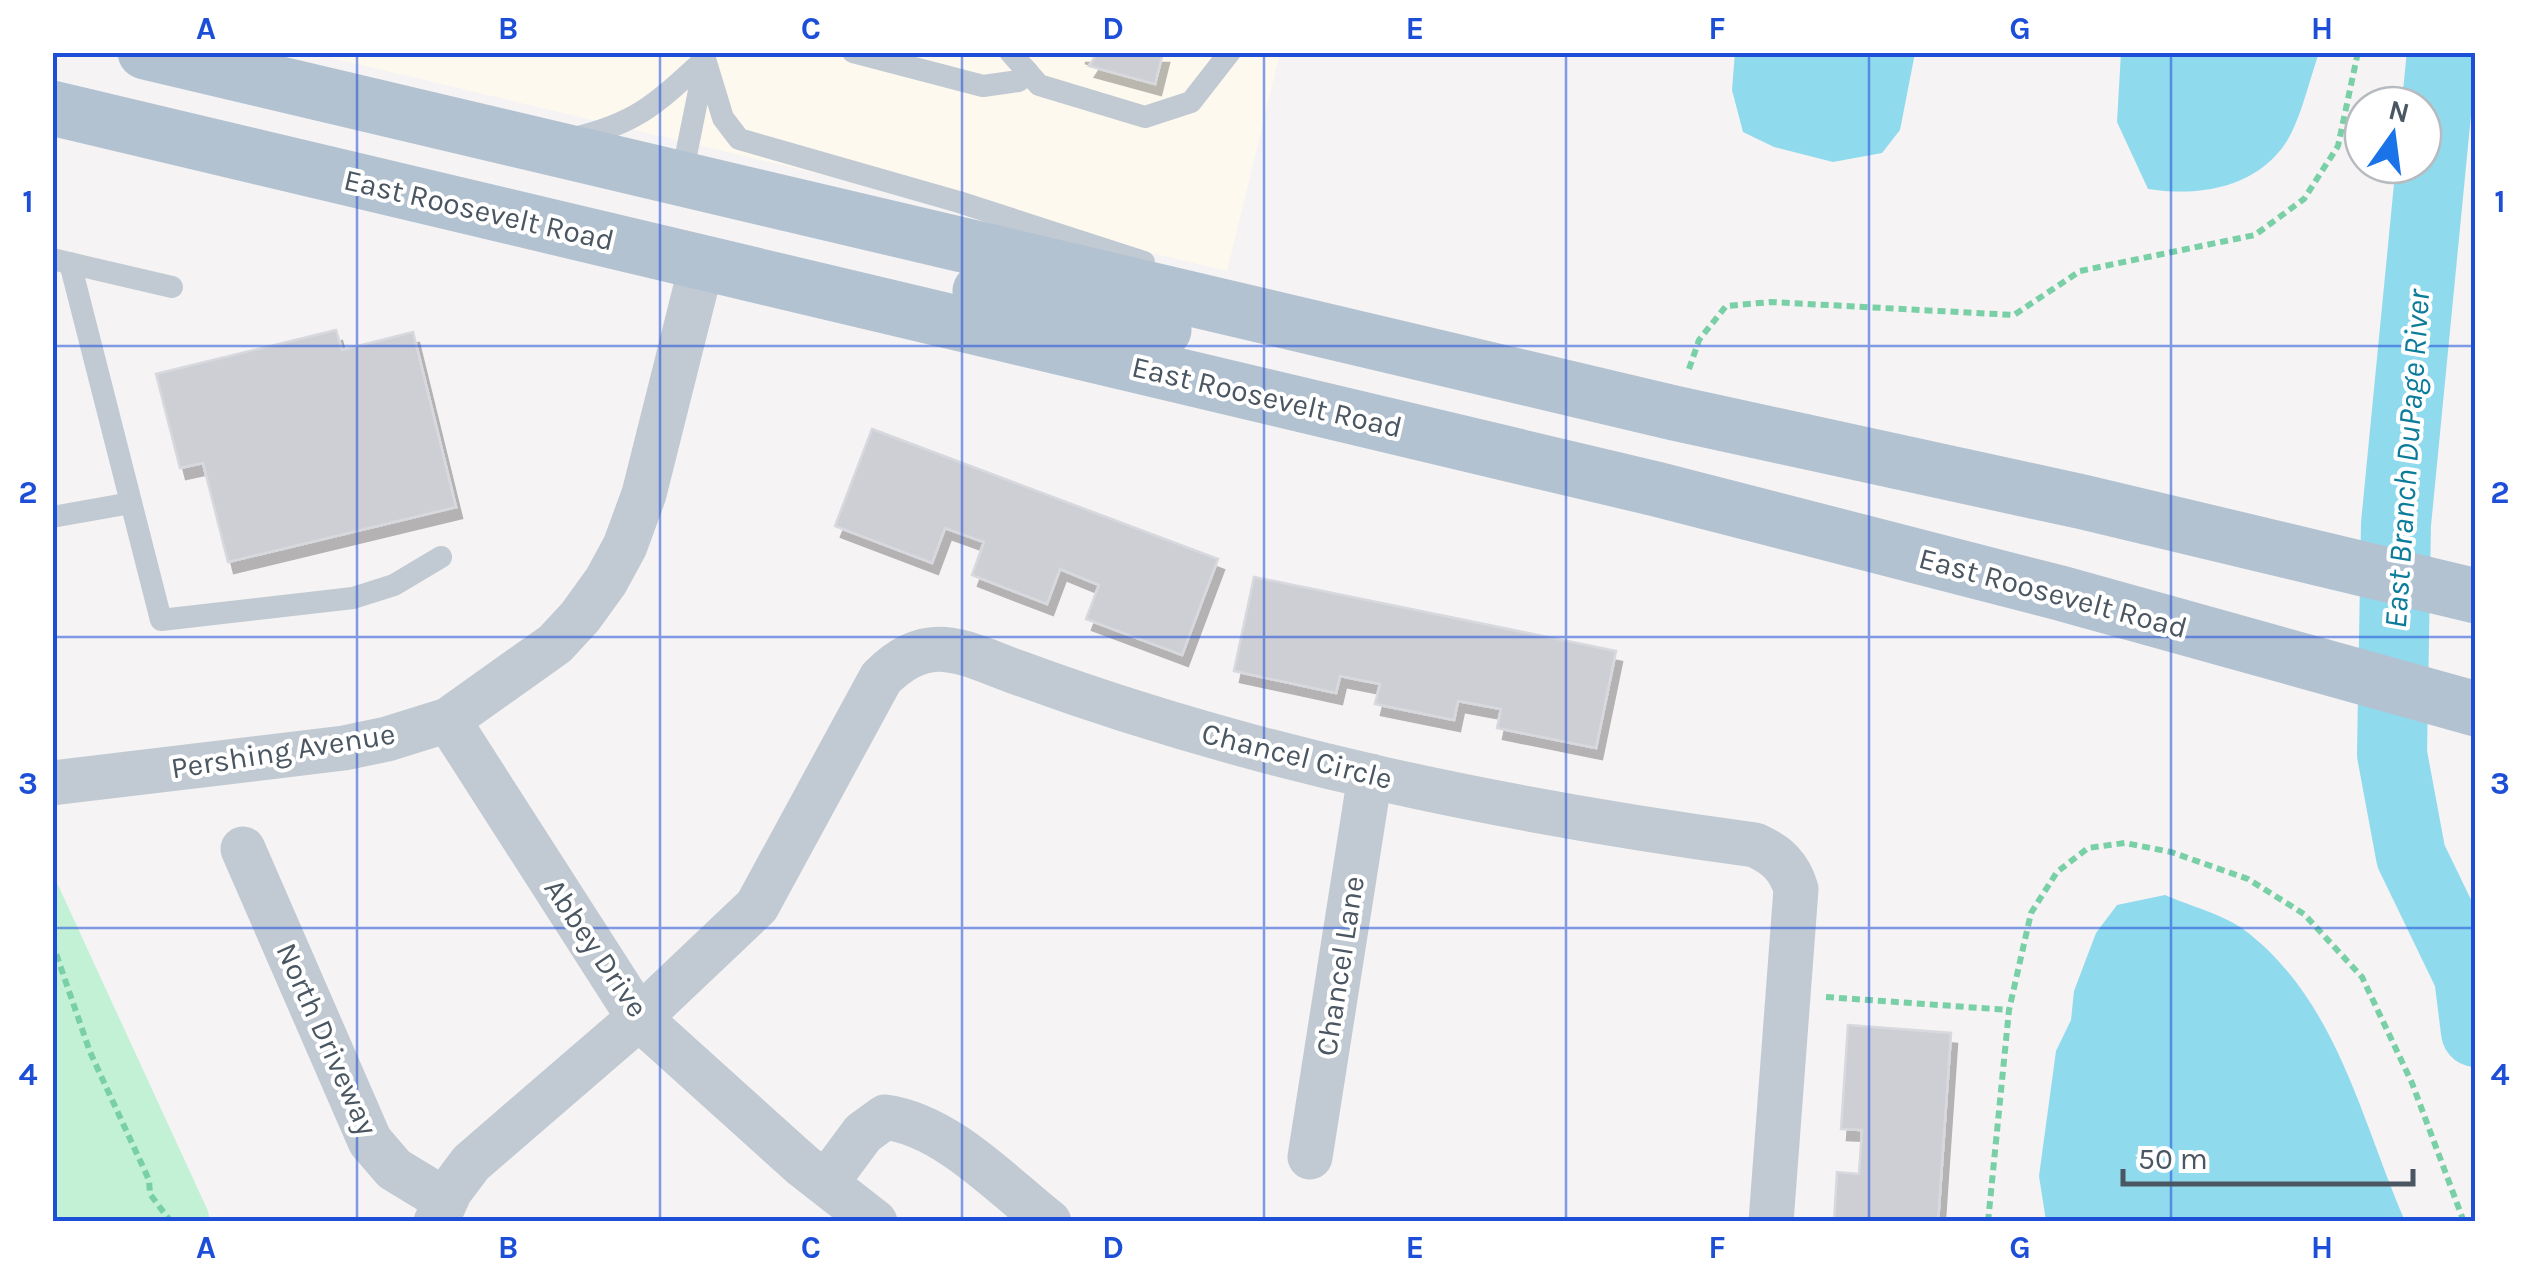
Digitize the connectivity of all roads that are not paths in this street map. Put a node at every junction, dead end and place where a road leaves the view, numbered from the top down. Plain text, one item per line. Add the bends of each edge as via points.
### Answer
1 (144, 52) edge
2 (853, 52) edge
3 (1010, 52) edge
4 (1230, 52) edge
5 (706, 56) edge
6 (1027, 71) junction
7 (52, 79) edge
8 (52, 108) edge
9 (538, 146) junction
10 (681, 180) junction
11 (61, 261) edge
12 (702, 264) junction
13 (172, 287) dead end
14 (1257, 314) junction
15 (1432, 356) junction
16 (1674, 413) junction
17 (1656, 489) junction
18 (131, 503) junction
19 (52, 518) edge
20 (441, 557) dead end
21 (2451, 590) edge
22 (2451, 702) edge
23 (448, 720) junction
24 (1370, 776) junction
25 (52, 783) edge
26 (244, 849) dead end
27 (640, 1018) junction
28 (1310, 1157) dead end
29 (826, 1183) junction
30 (441, 1211) edge
31 (875, 1222) edge
32 (1049, 1222) edge
33 (1771, 1222) edge

1 - 9 main road
2 - 6 lane via 983,86 1019,81
3 - 6 lane
4 - 6 lane via 1191,102 1145,116 1038,85
5 - 9 lane via 656,106 627,123
5 - 10 lane
5 - 15 lane via 723,118 739,139 959,202
7 - 10 main road via 585,202 639,209 666,202
8 - 12 main road, East Roosevelt Road
9 - 10 main road
10 - 14 main road
11 - 13 lane
11 - 18 lane
12 - 14 main road via 748,241 1161,330
12 - 17 main road, East Roosevelt Road
12 - 23 street, Pershing Avenue via 626,546 554,644
14 - 15 main road
15 - 16 main road
16 - 17 main road
16 - 21 main road
17 - 22 main road, East Roosevelt Road
18 - 19 lane
18 - 20 lane via 161,620 353,598 394,585
23 - 25 street, Pershing Avenue via 344,748
23 - 27 street, Abbey Drive
24 - 27 street, Chancel Circle via 1120,711 954,650 924,650 900,658 881,678 757,906
24 - 28 street, Chancel Lane
24 - 33 street, Chancel Circle via 1755,846 1791,874 1796,889
26 - 30 street, North Driveway via 370,1141
27 - 29 street, Abbey Drive
27 - 30 street, Chancel Circle via 471,1164
29 - 31 street, Abbey Drive
29 - 32 street via 863,1133 885,1117 906,1120 937,1134

